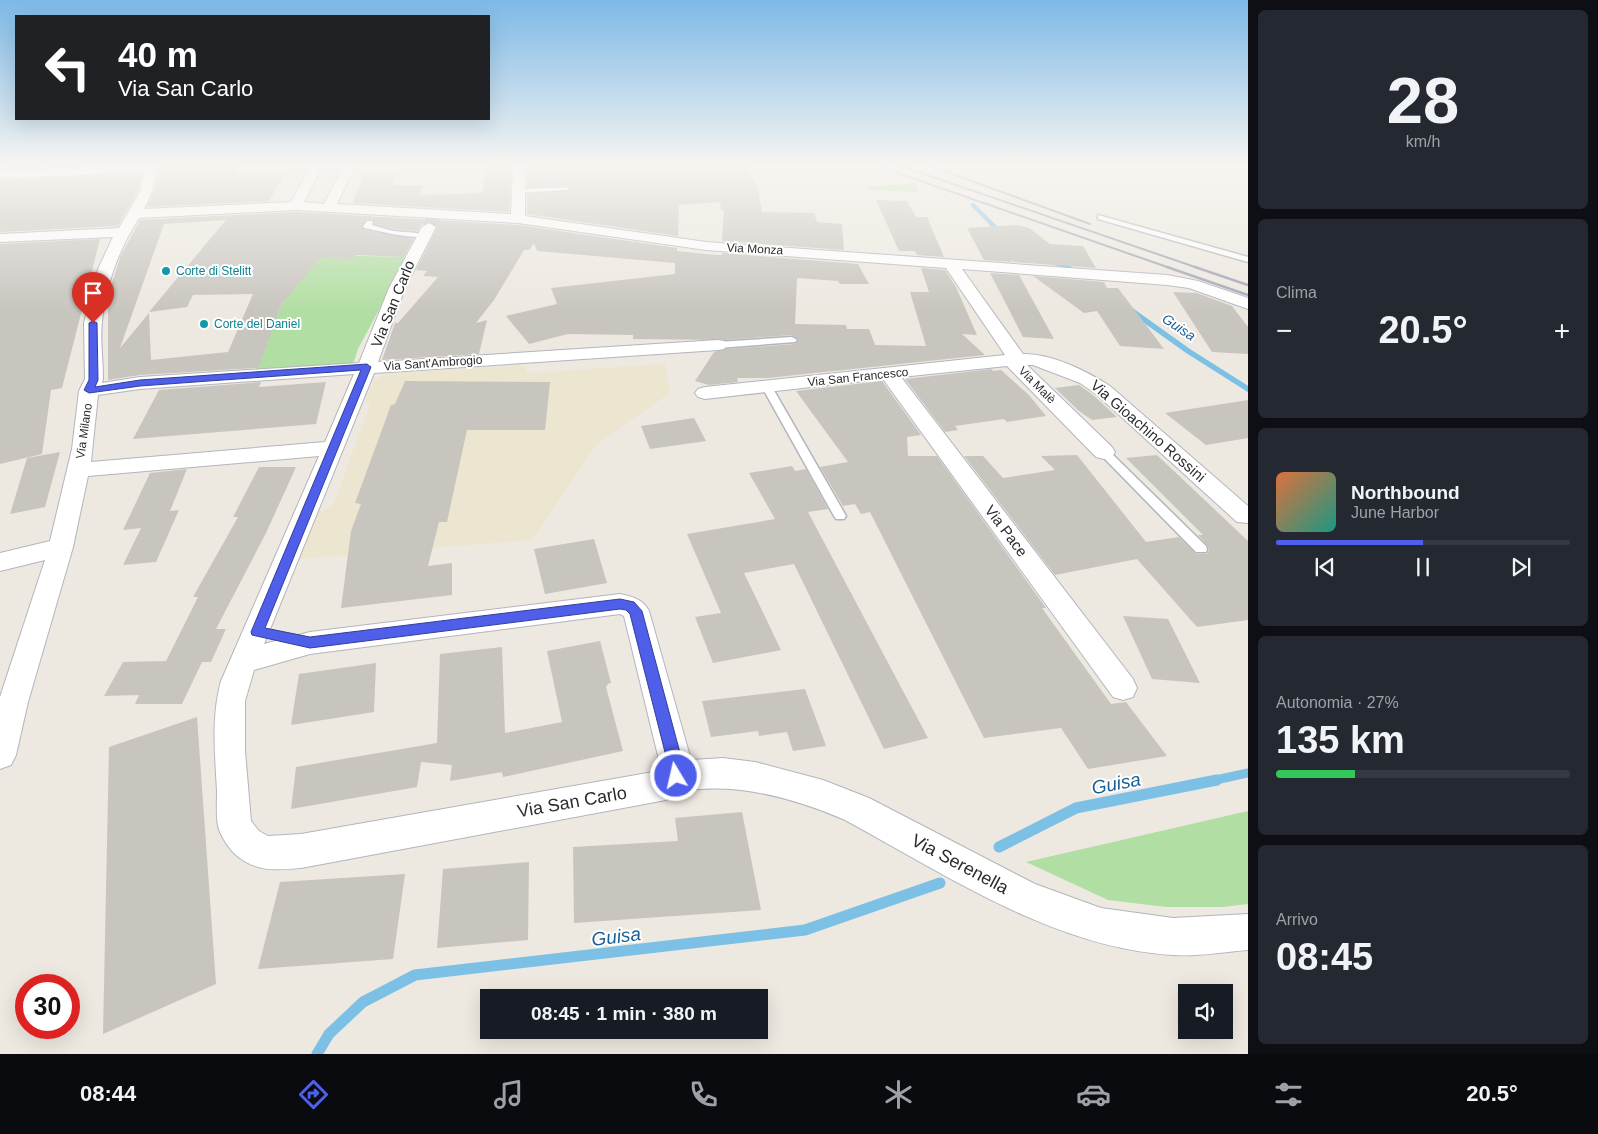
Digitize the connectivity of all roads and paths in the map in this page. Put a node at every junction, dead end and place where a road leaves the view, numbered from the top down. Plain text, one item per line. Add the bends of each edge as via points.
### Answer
1 (151, 213) edge
2 (384, 213) edge
3 (518, 213) edge
4 (135, 214) joint
5 (1101, 217) dead end
6 (518, 219) junction
7 (370, 223) dead end
8 (429, 223) junction
9 (122, 232) junction
10 (0, 238) edge
11 (1248, 260) edge
12 (950, 263) junction
13 (1248, 304) edge
14 (792, 340) dead end
15 (718, 345) joint
16 (1011, 360) junction
17 (367, 367) junction
18 (888, 373) junction
19 (767, 387) junction
20 (89, 390) junction
21 (705, 393) dead end
22 (332, 448) junction
23 (1104, 452) joint
24 (78, 470) junction
25 (840, 516) dead end
26 (1247, 517) edge
27 (61, 547) junction
28 (1202, 550) dead end
29 (0, 562) edge
30 (257, 632) junction
31 (310, 643) junction
32 (244, 661) junction
33 (1123, 688) dead end
34 (0, 755) edge
35 (676, 776) junction
36 (1248, 932) edge

1 - 4 street, Via Monza
2 - 8 street, Via Monza
3 - 6 street
4 - 9 street, Via Milano
5 - 11 lane
6 - 8 street, Via Monza
6 - 12 street, Via Monza via 706,246
7 - 8 lane via 367,226 383,228 391,233
8 - 17 street, Via San Carlo via 397,288
9 - 10 street
9 - 20 street, Via Milano via 99,294 93,323 94,380
12 - 13 street, Via Monza via 1167,280 1192,284
12 - 16 street, Via Malè via 1013,352
14 - 15 lane
15 - 17 street, Via Sant'Ambrogio
16 - 18 street, Via San Francesco
16 - 23 street, Via Malè
16 - 26 street, Via Gioachino Rossini via 1035,359 1087,379
17 - 20 street, Via Sant'Ambrogio via 140,383
17 - 22 street, Via San Carlo
18 - 19 street, Via San Francesco
18 - 33 street, Via Pace
19 - 21 street, Via San Francesco
19 - 25 lane
20 - 24 street, Via Milano
22 - 24 street, Via Milano
22 - 30 street, Via San Carlo
23 - 28 lane
24 - 27 street, Via Milano
27 - 29 street
27 - 34 street, Via Milano
30 - 31 street
30 - 32 street, Via San Carlo
31 - 32 street
31 - 35 street via 620,604 630,606 636,611 676,764
32 - 35 street, Via San Carlo via 230,701 235,826 247,843 266,853 301,852 666,785
35 - 36 street, Via Serenella via 723,773 755,777 823,795 857,809 1028,899 1101,926 1173,937

